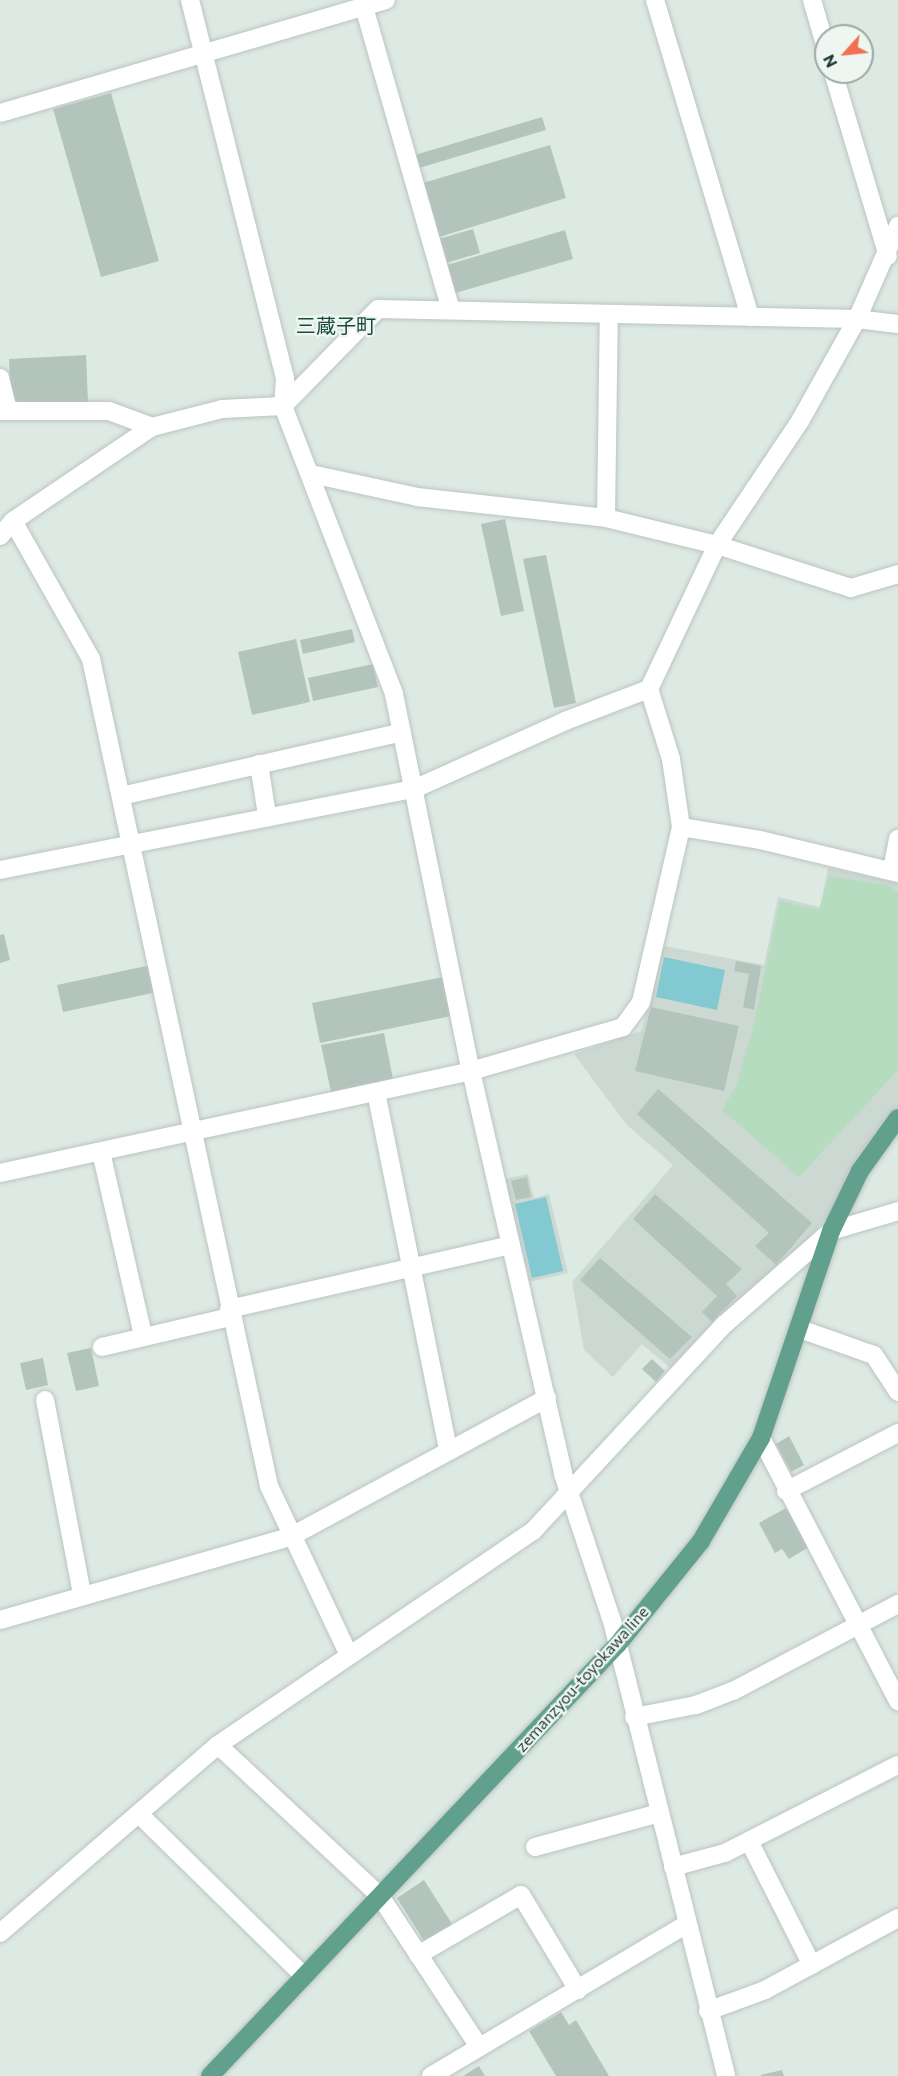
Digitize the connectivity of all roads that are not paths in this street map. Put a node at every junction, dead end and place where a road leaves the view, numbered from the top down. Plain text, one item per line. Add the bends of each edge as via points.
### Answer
1 (190, 0) edge
2 (386, 0) edge
3 (655, 0) edge
4 (812, 0) edge
5 (364, 7) junction
6 (819, 24) edge
7 (203, 53) junction
8 (837, 84) edge
9 (0, 113) edge
10 (898, 226) edge
11 (888, 256) junction
12 (451, 310) junction
13 (609, 315) junction
14 (750, 317) junction
15 (858, 319) junction
16 (898, 324) edge
17 (0, 378) edge
18 (283, 406) junction
19 (4, 410) edge
20 (152, 427) junction
21 (311, 474) junction
22 (606, 518) junction
23 (6, 520) edge
24 (0, 536) edge
25 (717, 545) junction
26 (897, 578) edge
27 (649, 689) junction
28 (402, 732) junction
29 (259, 764) junction
30 (414, 789) junction
31 (121, 796) junction
32 (267, 815) junction
33 (681, 827) junction
34 (898, 840) edge
35 (131, 843) junction
36 (0, 870) edge
37 (895, 872) edge
38 (471, 1071) junction
39 (376, 1092) junction
40 (898, 1118) edge
41 (190, 1132) junction
42 (101, 1152) junction
43 (0, 1173) edge
44 (898, 1212) edge
45 (831, 1231) junction
46 (511, 1245) junction
47 (411, 1266) junction
48 (230, 1313) junction
49 (800, 1329) junction
50 (143, 1335) junction
51 (102, 1347) dead end
52 (898, 1392) edge
53 (547, 1398) junction
54 (45, 1400) dead end
55 (898, 1432) edge
56 (760, 1438) junction
57 (448, 1450) junction
58 (786, 1491) junction
59 (570, 1492) junction
60 (292, 1536) junction
61 (82, 1594) junction
62 (898, 1605) edge
63 (1, 1614) edge
64 (858, 1625) junction
65 (618, 1644) junction
66 (348, 1653) junction
67 (898, 1701) edge
68 (634, 1717) junction
69 (218, 1745) junction
70 (898, 1765) edge
71 (659, 1813) junction
72 (139, 1814) junction
73 (749, 1841) junction
74 (535, 1847) dead end
75 (673, 1867) junction
76 (380, 1896) junction
77 (898, 1918) edge
78 (687, 1924) junction
79 (0, 1933) edge
80 (418, 1955) junction
81 (812, 1965) junction
82 (304, 1976) junction
83 (578, 1990) junction
84 (708, 2012) junction
85 (479, 2047) junction
86 (210, 2076) edge
87 (431, 2076) edge
88 (726, 2076) edge

1 - 7 street
2 - 5 street
3 - 14 street
4 - 6 street
5 - 7 street
5 - 12 street
7 - 9 street
7 - 18 street via 285,379
8 - 11 street
10 - 11 street
11 - 15 street
12 - 13 street
12 - 18 street via 378,309
13 - 14 street
13 - 22 street
14 - 15 street
15 - 16 street
15 - 25 street via 800,421
17 - 19 street
18 - 20 street via 222,409
18 - 21 street
19 - 20 street via 110,411
20 - 23 street
21 - 22 street via 417,497
21 - 28 street via 394,694
22 - 25 street
23 - 24 street
23 - 31 street via 91,659
25 - 26 street via 851,588
25 - 27 street
27 - 30 street via 565,721
27 - 33 street via 671,759
28 - 29 street
28 - 30 street
29 - 31 street
29 - 32 street
30 - 32 street
30 - 38 street
31 - 35 street
32 - 35 street
33 - 37 street via 760,840
33 - 38 street via 641,1002 623,1027
34 - 37 street
35 - 36 street
35 - 41 street
38 - 39 street
38 - 46 street
39 - 41 street
39 - 47 street
40 - 45 main road, zemanzyou-toyokawa line via 860,1171
41 - 42 street
41 - 48 street
42 - 43 street
42 - 50 street
44 - 45 street
45 - 49 main road, zemanzyou-toyokawa line
45 - 59 street via 725,1324
46 - 47 street
46 - 53 street
47 - 48 street
47 - 57 street
48 - 50 street
48 - 60 street via 269,1486
49 - 52 street via 874,1355
49 - 56 main road, zemanzyou-toyokawa line
50 - 51 street
53 - 57 street
53 - 59 street
54 - 61 street
55 - 58 street
56 - 58 street
56 - 65 main road, zemanzyou-toyokawa line via 700,1541
57 - 60 street
58 - 64 street
59 - 65 street
59 - 66 street via 524,1538 448,1592
60 - 61 street
60 - 66 street
61 - 63 street
62 - 64 street
64 - 67 street
64 - 68 street via 733,1691 696,1705
65 - 68 street
65 - 76 main road, zemanzyou-toyokawa line
66 - 69 street
68 - 71 street
69 - 72 street
69 - 76 street
70 - 73 street
71 - 74 street
71 - 75 street
72 - 79 street
72 - 82 street
73 - 75 street via 725,1853
73 - 81 street
75 - 78 street
76 - 80 street
76 - 82 main road, zemanzyou-toyokawa line
77 - 81 street
78 - 83 street
78 - 84 street
80 - 83 street via 521,1895
80 - 85 street
81 - 84 street via 765,1990
82 - 86 main road, zemanzyou-toyokawa line
83 - 85 street
84 - 88 street
85 - 87 street

